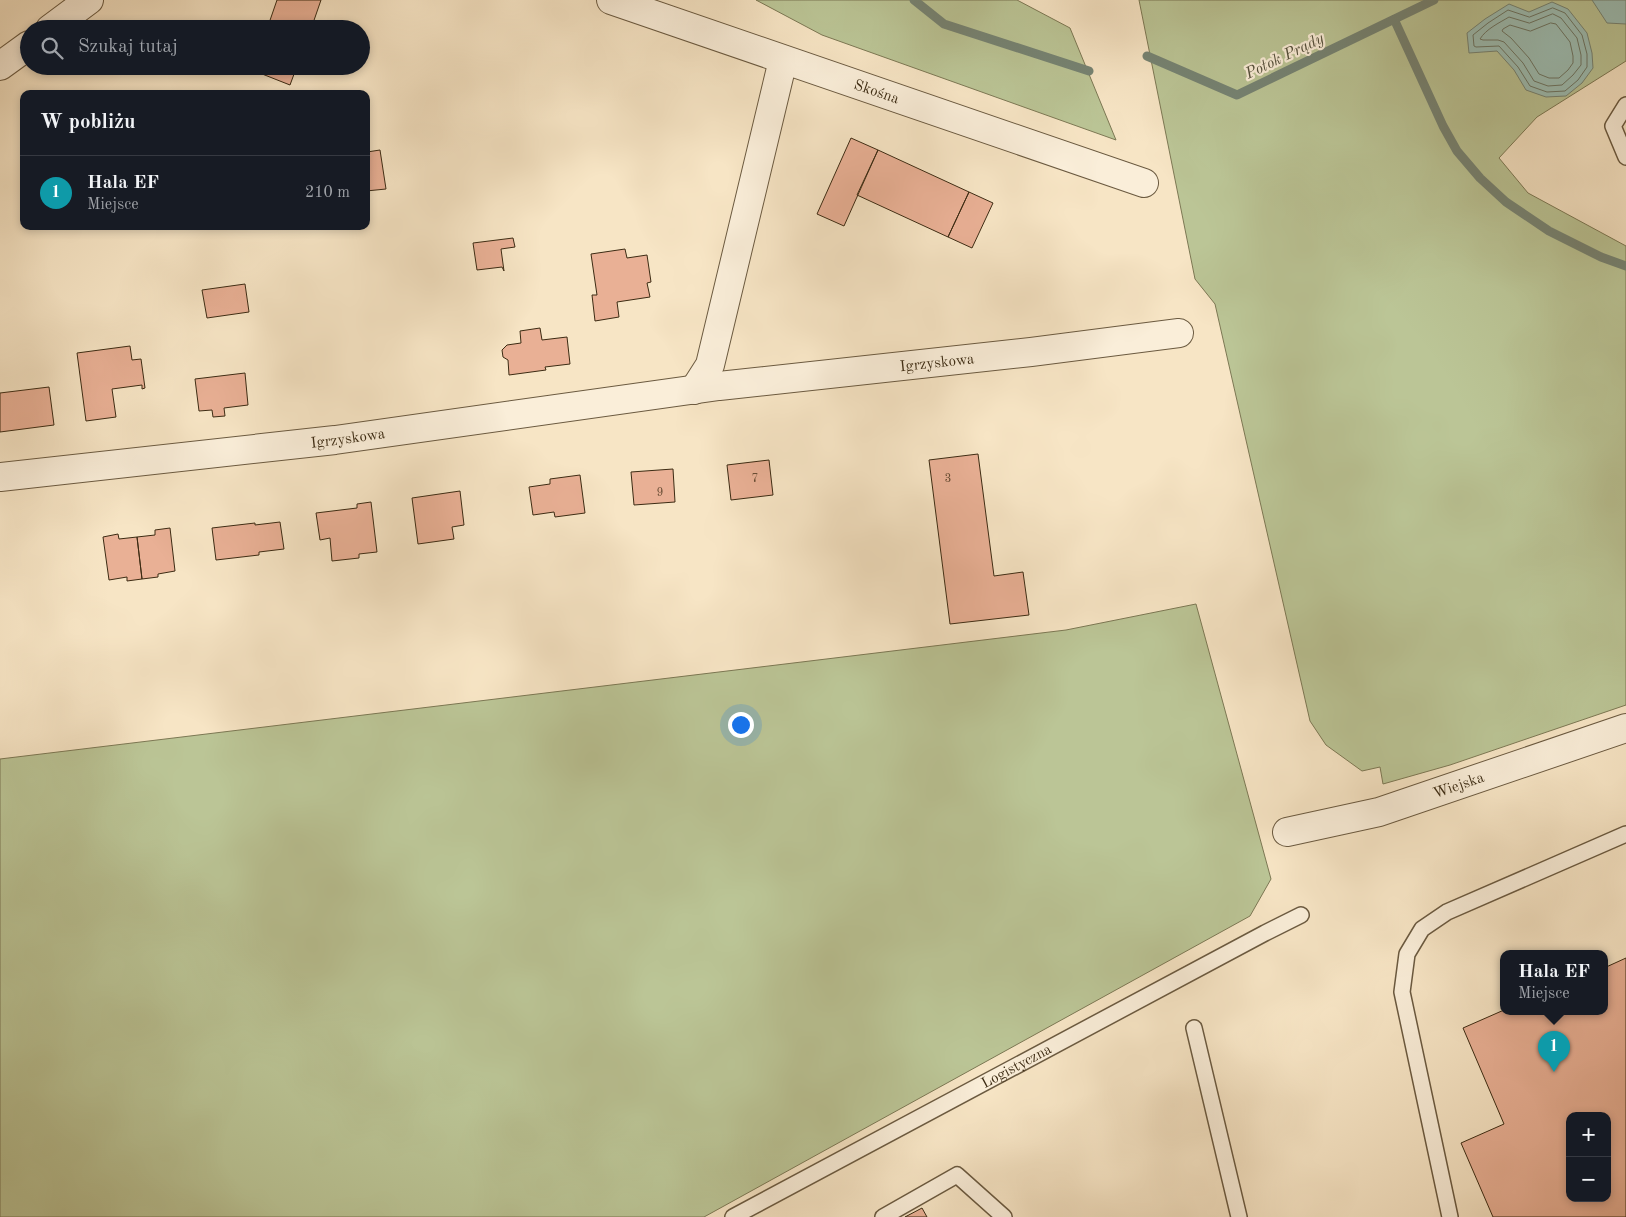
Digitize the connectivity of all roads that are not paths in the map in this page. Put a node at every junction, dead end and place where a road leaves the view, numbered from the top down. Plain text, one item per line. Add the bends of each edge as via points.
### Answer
1 (89, 0) edge
2 (611, 0) edge
3 (62, 20) edge
4 (20, 52) edge
5 (783, 60) junction
6 (0, 66) edge
7 (1626, 105) edge
8 (1626, 157) edge
9 (1144, 183) dead end
10 (1179, 333) dead end
11 (694, 390) junction
12 (0, 477) edge
13 (1626, 728) edge
14 (1287, 832) dead end
15 (1626, 834) edge
16 (1301, 915) dead end
17 (1194, 1028) dead end
18 (733, 1217) edge
19 (883, 1217) edge
20 (1004, 1217) edge
21 (1239, 1217) edge
22 (1450, 1217) edge

1 - 3 street
2 - 5 street, Skośna
4 - 6 street
5 - 9 street, Skośna
5 - 11 street via 710,365
7 - 8 lane via 1613,126
10 - 11 street, Igrzyskowa
11 - 12 street, Igrzyskowa via 335,440
13 - 14 street, Wiejska via 1379,812
15 - 22 lane via 1447,912 1422,930 1406,954 1402,992
16 - 18 lane, Logistyczna
17 - 21 lane
19 - 20 lane via 957,1175

